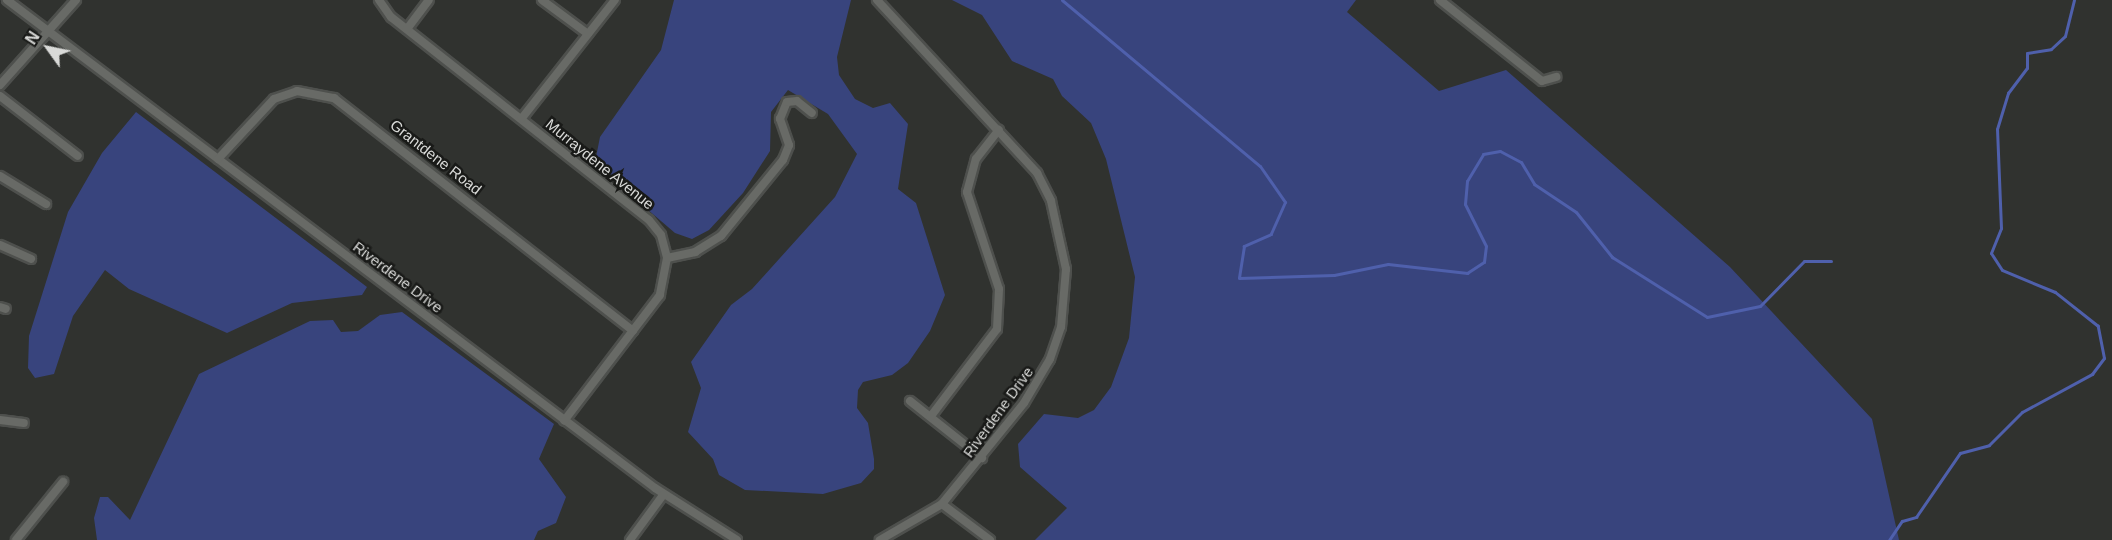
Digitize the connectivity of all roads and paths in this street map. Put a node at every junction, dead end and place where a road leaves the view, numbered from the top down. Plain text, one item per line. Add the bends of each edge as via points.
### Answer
1 (7, 0) edge
2 (76, 0) edge
3 (379, 0) edge
4 (429, 0) edge
5 (542, 0) edge
6 (615, 0) edge
7 (877, 0) edge
8 (1440, 0) edge
9 (46, 28) junction
10 (407, 28) junction
11 (588, 34) junction
12 (1556, 77) dead end
13 (0, 86) edge
14 (0, 96) edge
15 (812, 113) dead end
16 (522, 118) junction
17 (999, 130) junction
18 (78, 156) dead end
19 (218, 159) junction
20 (0, 176) edge
21 (46, 204) dead end
22 (0, 245) edge
23 (667, 258) junction
24 (32, 259) dead end
25 (633, 331) junction
26 (910, 401) dead end
27 (931, 416) junction
28 (0, 420) edge
29 (564, 421) junction
30 (24, 423) dead end
31 (982, 458) junction
32 (63, 482) dead end
33 (663, 495) junction
34 (942, 504) junction
35 (16, 540) edge
36 (630, 540) edge
37 (737, 540) edge
38 (880, 540) edge
39 (990, 540) edge

1 - 9 street, Riverdene Drive
2 - 9 street
3 - 10 street, Murraydene Avenue
4 - 10 street
5 - 11 street
6 - 11 street
7 - 17 street, Riverdene Drive
8 - 12 street via 1542,81
9 - 13 street
9 - 19 street, Riverdene Drive
10 - 16 street, Murraydene Avenue
11 - 16 street
14 - 18 street
15 - 23 street via 797,101 787,102 780,119 789,145 783,160 721,236 695,252
16 - 23 street, Murraydene Avenue via 649,220
17 - 27 street via 976,159 967,192 999,289 998,329
17 - 31 street, Riverdene Drive via 1037,173 1051,201 1062,240 1065,301 1050,359
19 - 25 street, Grantdene Road via 274,99 297,91 334,98
19 - 29 street, Riverdene Drive
20 - 21 street
22 - 24 street
23 - 25 street via 660,295
25 - 29 street
26 - 27 street
27 - 31 street
28 - 30 street
29 - 33 street, Riverdene Drive
31 - 34 street, Riverdene Drive
32 - 35 street
33 - 36 street
33 - 37 street, Riverdene Drive
34 - 38 street, Riverdene Drive
34 - 39 street

